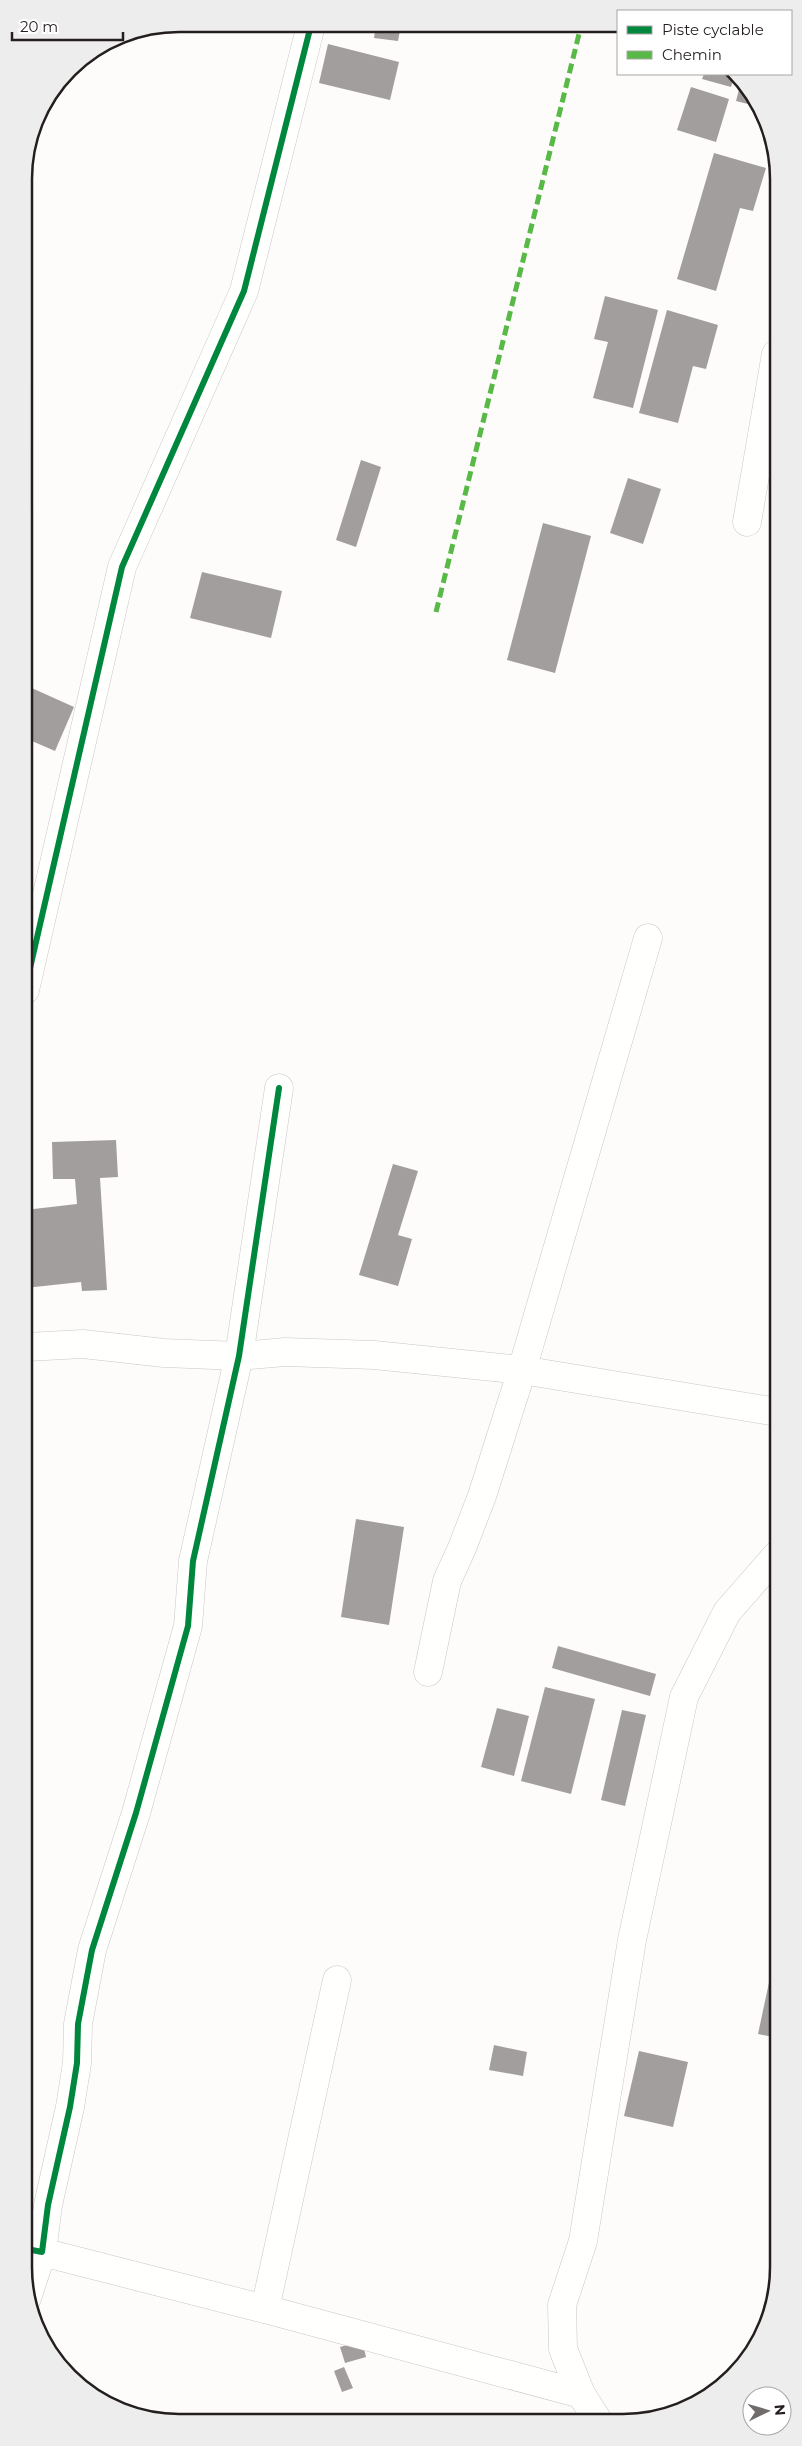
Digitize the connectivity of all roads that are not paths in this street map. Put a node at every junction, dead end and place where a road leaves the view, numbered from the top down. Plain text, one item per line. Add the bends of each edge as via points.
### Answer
1 (309, 32) edge
2 (770, 389) edge
3 (747, 522) dead end
4 (648, 938) dead end
5 (33, 957) edge
6 (279, 1088) dead end
7 (32, 1347) edge
8 (240, 1356) junction
9 (522, 1370) junction
10 (769, 1411) edge
11 (769, 1564) edge
12 (428, 1672) dead end
13 (337, 1980) dead end
14 (34, 2250) edge
15 (32, 2264) edge
16 (266, 2309) junction
17 (581, 2394) junction
18 (594, 2414) edge

1 - 5 street via 244,291 122,567
2 - 3 street
4 - 9 street
6 - 8 street
7 - 8 street via 83,1344 164,1353
8 - 9 street via 285,1352 374,1355
8 - 14 street via 193,1561 186,1635 136,1813 92,1950 78,2024 77,2063 70,2107 48,2205
9 - 10 street
9 - 12 street via 482,1496 446,1581
11 - 17 street via 727,1612 684,1697 632,1940 583,2241 562,2304 563,2349
13 - 16 street
14 - 15 street
14 - 16 street
16 - 17 street
17 - 18 street

